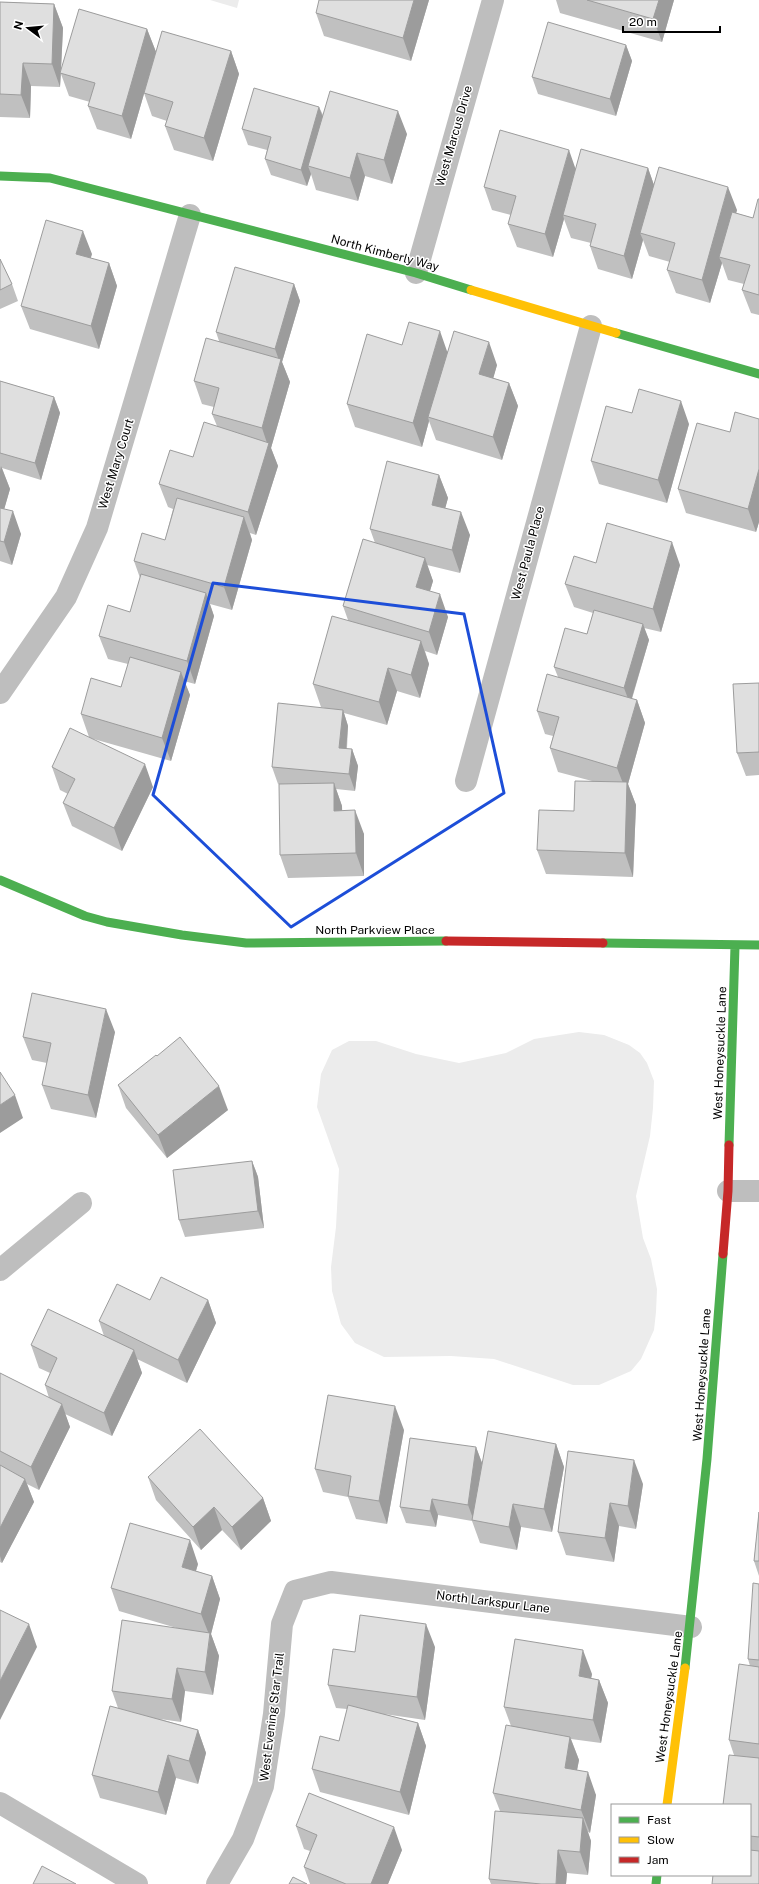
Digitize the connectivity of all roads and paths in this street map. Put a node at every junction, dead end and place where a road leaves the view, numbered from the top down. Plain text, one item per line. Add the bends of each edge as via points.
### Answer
1 (493, 0) edge
2 (0, 176) edge
3 (190, 215) junction
4 (416, 273) junction
5 (591, 326) junction
6 (759, 374) edge
7 (0, 693) edge
8 (466, 781) dead end
9 (0, 880) edge
10 (759, 945) edge
11 (735, 946) junction
12 (728, 1191) junction
13 (759, 1191) edge
14 (81, 1203) dead end
15 (0, 1270) edge
16 (295, 1590) joint
17 (691, 1627) junction
18 (0, 1803) edge
19 (667, 1804) edge
20 (137, 1884) edge
21 (218, 1884) edge

1 - 4 street, West Marcus Drive
2 - 3 street, North Kimberly Way via 50,178
3 - 4 street, North Kimberly Way
3 - 7 street, West Mary Court via 97,528 66,598
4 - 5 street, North Kimberly Way
5 - 6 street, North Kimberly Way
5 - 8 street, West Paula Place
9 - 11 street, North Parkview Place via 85,916 107,922 182,935 246,942 479,941
10 - 11 street, North Parkview Place
11 - 12 street, West Honeysuckle Lane
12 - 13 street
12 - 17 street, West Honeysuckle Lane via 708,1459
14 - 15 street
16 - 17 street, North Larkspur Lane via 332,1582
16 - 21 street, West Evening Star Trail via 282,1624 274,1714 263,1786 243,1839
17 - 19 street, West Honeysuckle Lane
18 - 20 street

